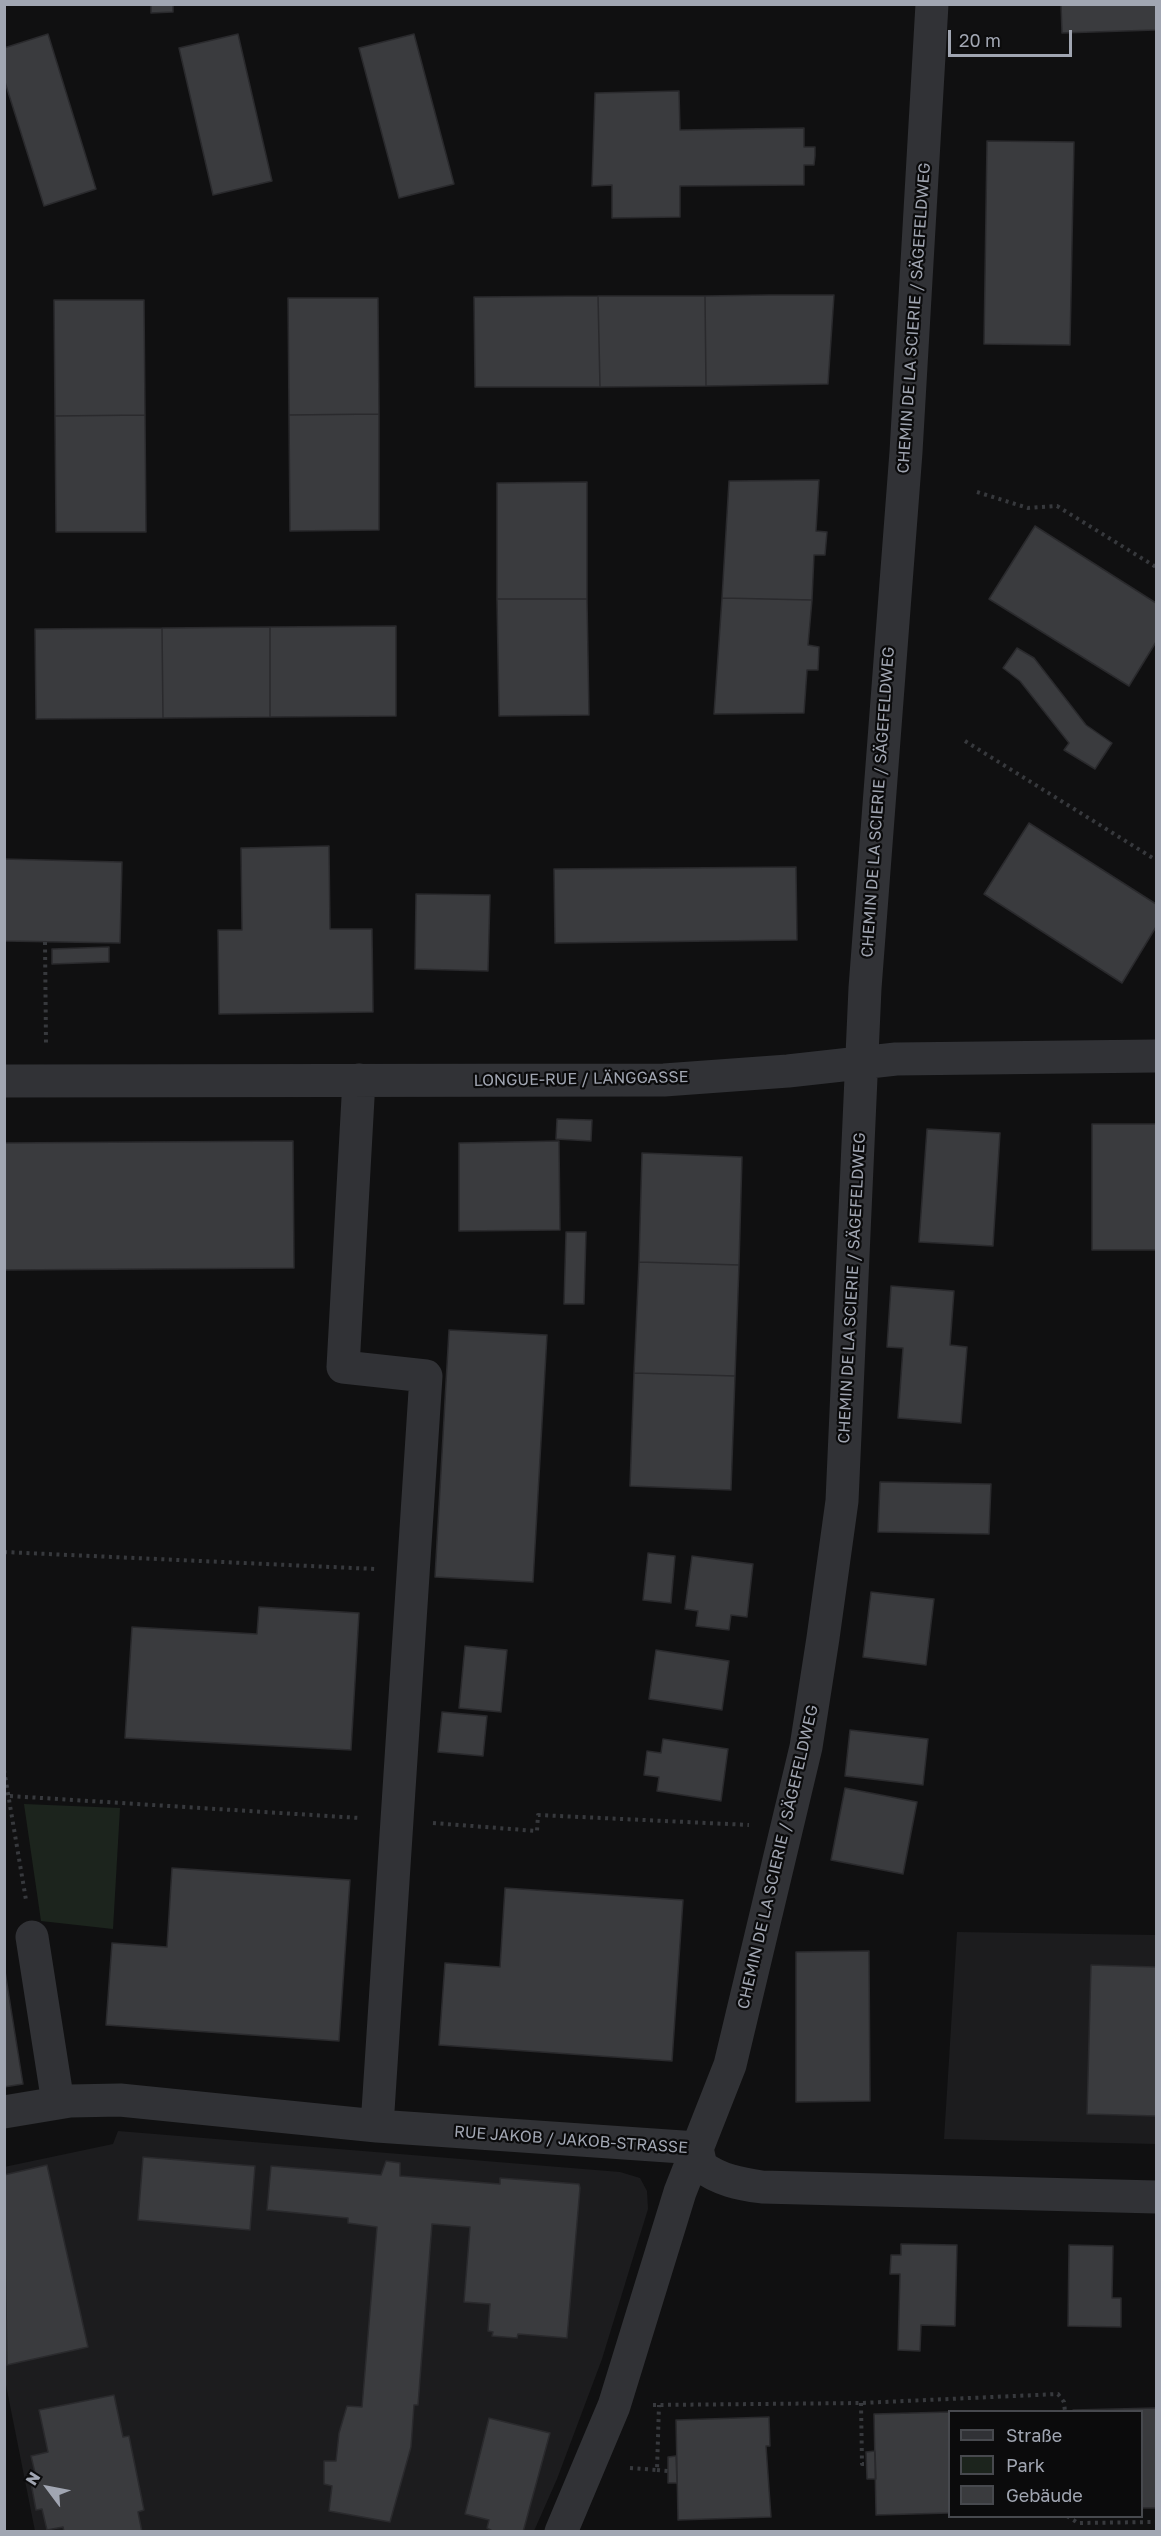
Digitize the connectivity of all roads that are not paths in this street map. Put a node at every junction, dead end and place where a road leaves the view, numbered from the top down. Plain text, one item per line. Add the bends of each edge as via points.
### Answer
1 (932, 4) edge
2 (1156, 1056) edge
3 (862, 1062) junction
4 (359, 1080) junction
5 (4, 1081) edge
6 (32, 1937) road end
7 (58, 2103) junction
8 (4, 2112) edge
9 (377, 2126) junction
10 (697, 2148) junction
11 (1156, 2197) edge
12 (561, 2532) edge

1 - 3 street, CHEMIN DE LA SCIERIE / SÄGEFELDWEG via 906,452
2 - 3 street, LONGUE-RUE / LÄNGGASSE
3 - 4 street, LONGUE-RUE / LÄNGGASSE via 664,1080
3 - 10 street, CHEMIN DE LA SCIERIE / SÄGEFELDWEG via 842,1501 823,1638 794,1801 730,2065
4 - 5 street, LONGUE-RUE / LÄNGGASSE
4 - 9 street via 343,1367 426,1376
6 - 7 street
7 - 8 street, RUE JAKOB / JAKOB-STRASSE
7 - 9 street, RUE JAKOB / JAKOB-STRASSE via 120,2100
9 - 10 street, RUE JAKOB / JAKOB-STRASSE
10 - 11 street, RUE JAKOB / JAKOB-STRASSE via 701,2166 712,2175 762,2187
10 - 12 street, CHEMIN DE LA SCIERIE / SÄGEFELDWEG via 614,2406

